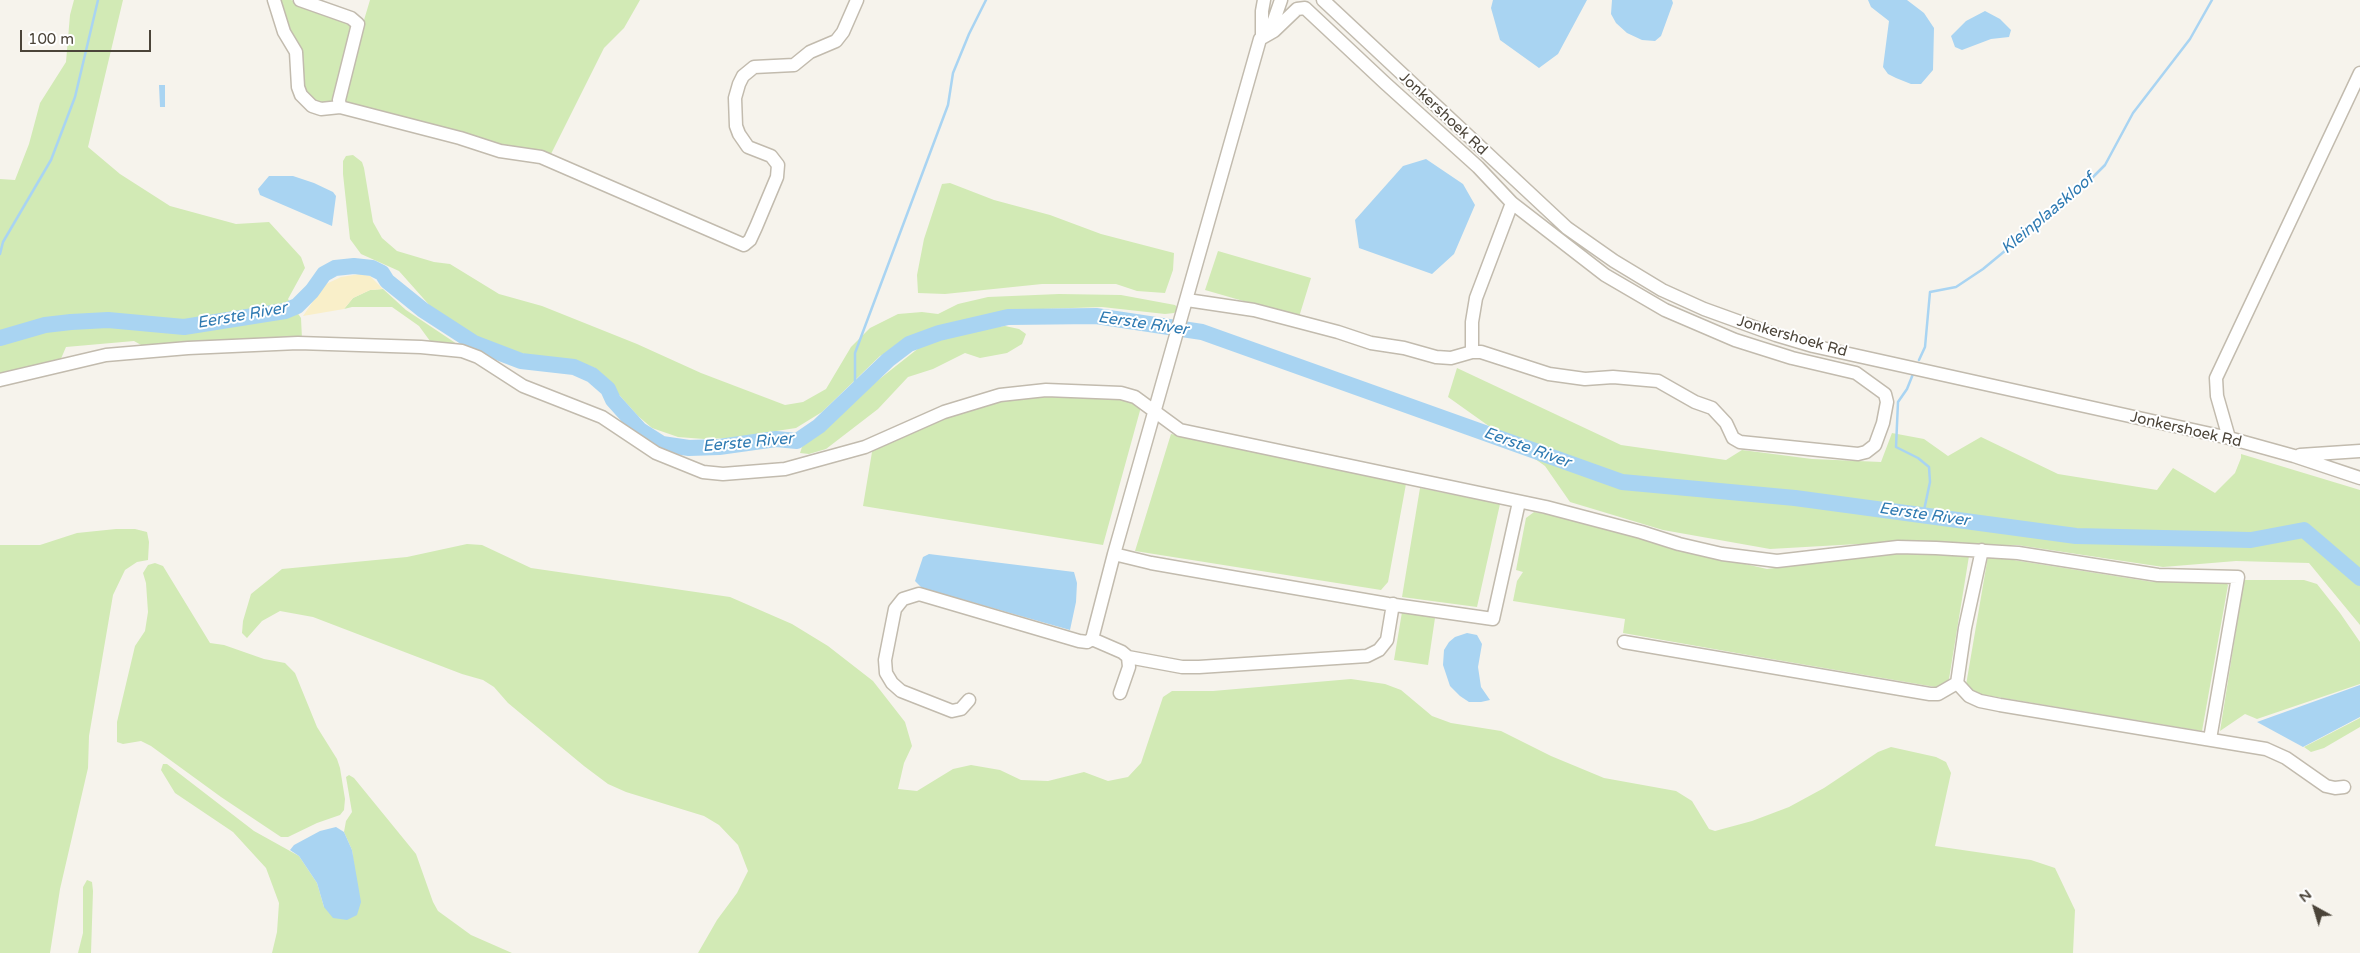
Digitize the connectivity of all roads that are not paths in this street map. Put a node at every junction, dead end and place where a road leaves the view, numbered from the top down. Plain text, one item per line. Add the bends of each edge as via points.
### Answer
1 (274, 0) edge
2 (300, 0) edge
3 (857, 0) edge
4 (1264, 0) edge
5 (1281, 0) edge
6 (1323, 0) edge
7 (1261, 37) junction
8 (2360, 73) edge
9 (340, 107) junction
10 (1512, 203) junction
11 (1185, 306) junction
12 (1472, 352) junction
13 (0, 380) edge
14 (1155, 410) junction
15 (2229, 438) junction
16 (2360, 451) edge
17 (2294, 456) junction
18 (2360, 478) edge
19 (1519, 502) junction
20 (1982, 550) junction
21 (1114, 554) junction
22 (1393, 604) junction
23 (1092, 639) junction
24 (1624, 642) dead end
25 (1128, 657) junction
26 (1957, 683) junction
27 (1120, 693) dead end
28 (969, 700) dead end
29 (2210, 739) junction
30 (2344, 787) dead end

1 - 9 street via 284,32 296,52 301,95 312,106 321,109
2 - 9 street via 352,18 358,24
3 - 9 street via 836,41 810,52 794,65 754,68 743,76 739,84 735,98 739,134 748,147 776,160 778,168 750,240 744,245 541,157 500,151
4 - 7 street
5 - 7 street via 1273,23
6 - 15 street, Jonkershoek Rd via 1567,228 1662,290 1704,309 1813,346
7 - 10 street via 1297,10 1305,8 1478,167
7 - 11 street
8 - 15 street via 2216,378 2217,396
10 - 12 street via 1476,298
10 - 12 street via 1605,275 1665,310 1760,349 1856,373 1885,394 1887,402 1883,423 1875,445 1858,454 1750,444 1733,438 1726,423 1712,408 1658,381 1613,377 1585,379 1549,374 1503,358
11 - 12 street via 1254,310 1371,344 1404,348 1436,357 1451,358
11 - 14 street
13 - 14 street via 106,355 188,348 298,343 462,351 478,357 523,386 602,418 656,453 704,472 723,474 785,469 864,448 944,412 1015,392 1070,390 1121,393 1135,397
14 - 19 street via 1180,430
14 - 21 street
15 - 17 street, Jonkershoek Rd
16 - 17 street
17 - 18 street, Jonkershoek Rd
19 - 20 street via 1585,516 1678,544 1764,560 1801,559 1898,546
19 - 22 street via 1494,618
20 - 26 street
20 - 29 street via 2044,556 2158,575 2238,577
21 - 22 street
21 - 23 street
22 - 25 street via 1387,640 1368,656 1199,667
23 - 25 street
23 - 28 street via 1079,641 919,594 903,599 895,609 885,660 886,673 892,684 901,691 952,711 961,709
24 - 26 street via 1930,694 1938,694
25 - 27 street via 1129,667
26 - 29 street via 1968,696 1980,701
29 - 30 street via 2276,752 2326,786

